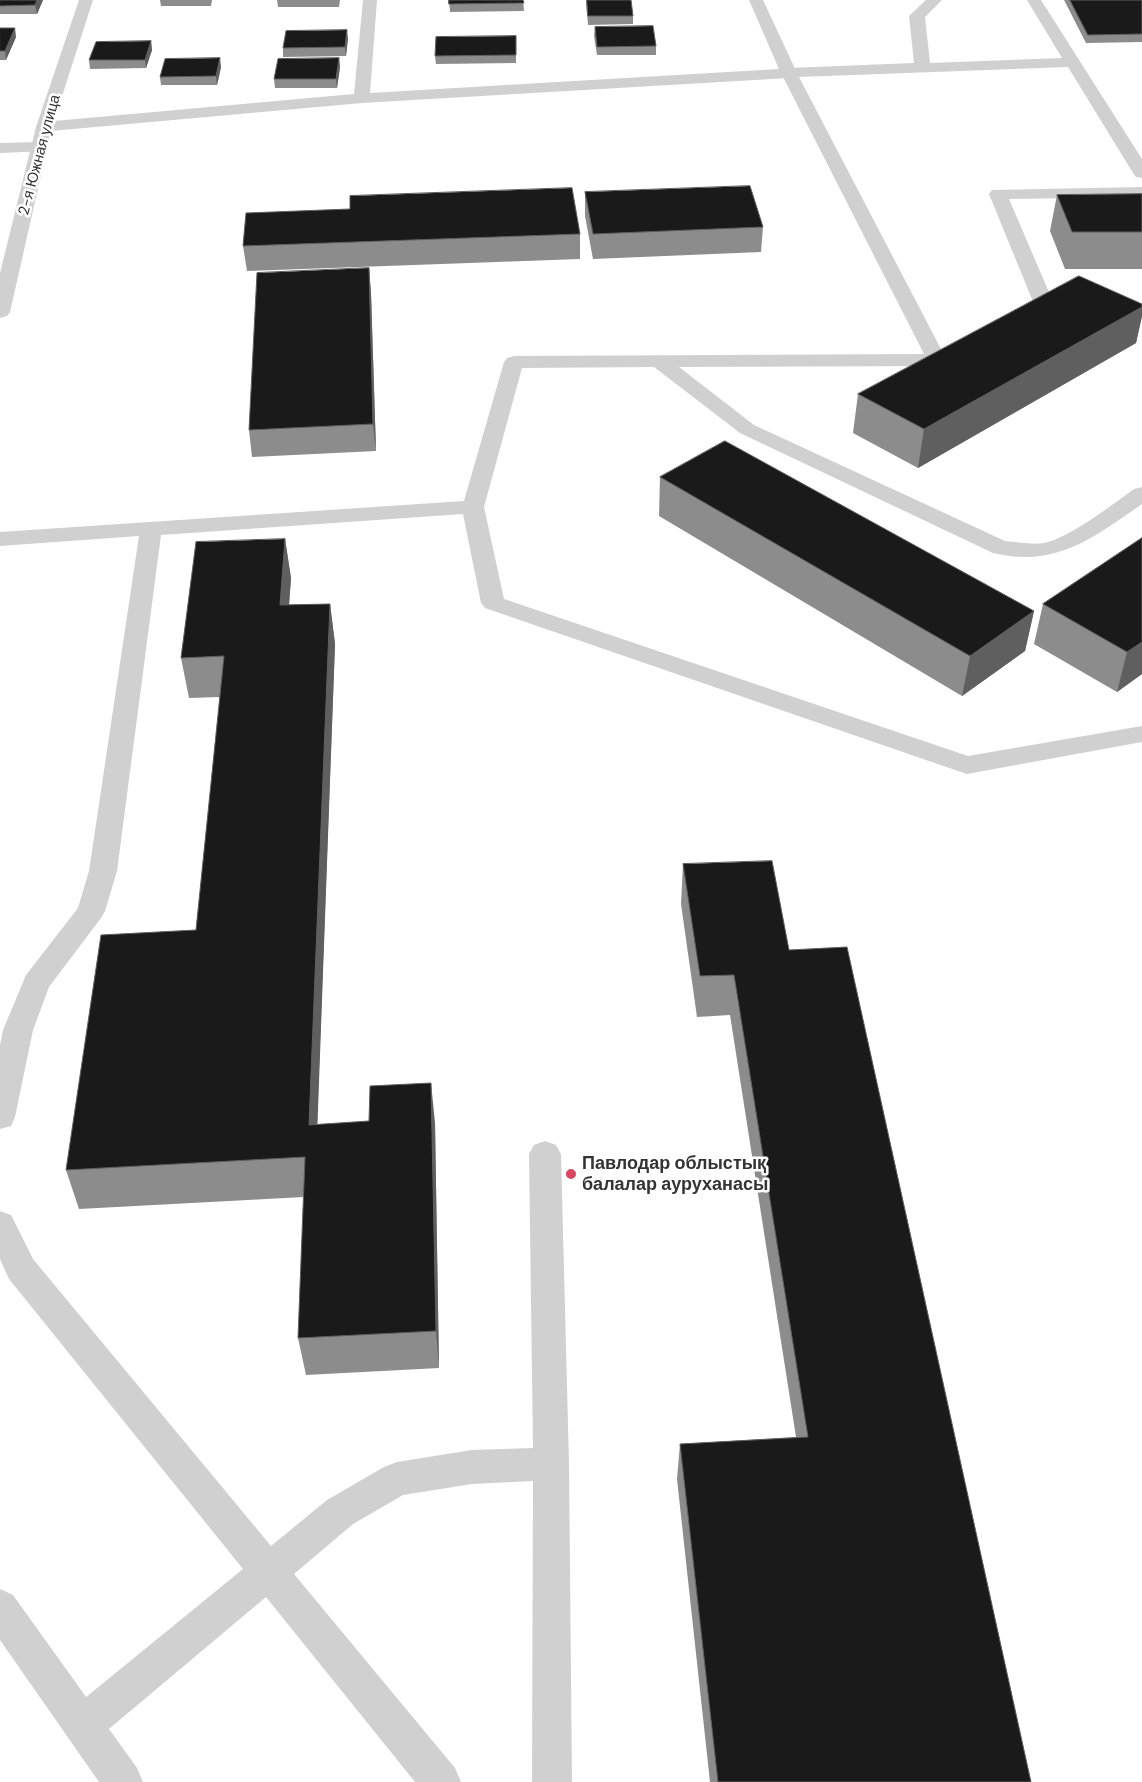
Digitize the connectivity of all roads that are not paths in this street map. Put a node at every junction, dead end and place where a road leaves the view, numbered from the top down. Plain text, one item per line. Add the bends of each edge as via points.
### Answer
1 (86, 0) edge
2 (370, 0) edge
3 (756, 0) edge
4 (935, 0) edge
5 (1034, 0) edge
6 (1073, 62) junction
7 (923, 68) junction
8 (789, 72) junction
9 (362, 98) junction
10 (44, 127) junction
11 (41, 147) junction
12 (0, 148) edge
13 (1142, 173) edge
14 (1142, 192) edge
15 (0, 312) edge
16 (1013, 326) edge
17 (971, 345) edge
18 (937, 360) junction
19 (660, 362) junction
20 (1142, 494) edge
21 (473, 507) junction
22 (151, 529) junction
23 (0, 539) edge
24 (1142, 734) edge
25 (0, 1117) edge
26 (545, 1154) dead end
27 (0, 1225) edge
28 (550, 1464) junction
29 (269, 1572) junction
30 (0, 1608) edge
31 (83, 1725) junction
32 (122, 1782) edge
33 (441, 1782) edge
34 (552, 1782) edge

1 - 10 street, 2-я Южная улица
2 - 9 street
3 - 8 street
4 - 7 street via 917,16
5 - 6 street
6 - 7 street
6 - 13 street
7 - 8 street
8 - 9 street
8 - 18 street
9 - 10 street
10 - 11 street, 2-я Южная улица
11 - 12 street
11 - 15 street, 2-я Южная улица
14 - 16 street via 998,194 1047,311
17 - 18 street
18 - 19 street
19 - 20 street via 747,429 1001,548 1041,550 1060,546
19 - 21 street via 514,362
21 - 22 street
21 - 24 street via 493,603 967,765
22 - 23 street
22 - 25 street via 103,871 91,911 36,983 18,1030
26 - 28 street
27 - 29 street via 21,1269
28 - 29 street via 472,1467 397,1479 340,1512
28 - 34 street
29 - 31 street
29 - 33 street
30 - 31 street
31 - 32 street

